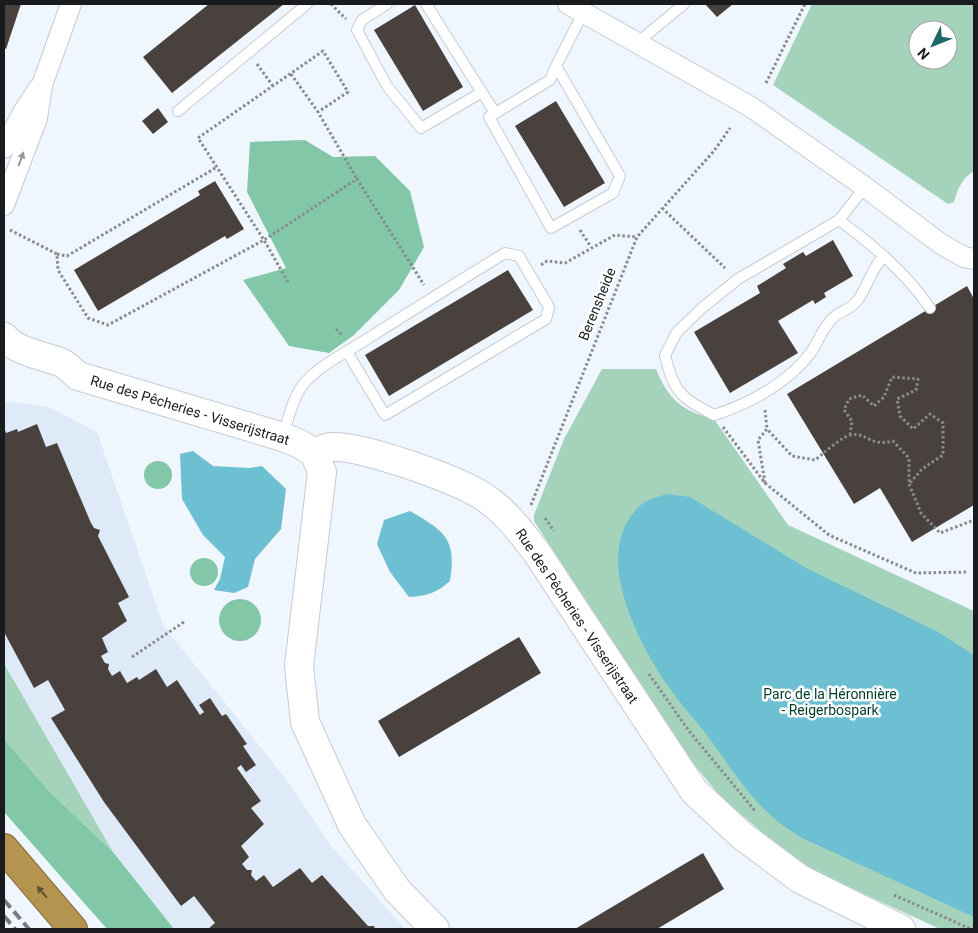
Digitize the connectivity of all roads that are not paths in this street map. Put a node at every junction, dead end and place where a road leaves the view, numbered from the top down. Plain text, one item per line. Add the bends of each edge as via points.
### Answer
1 (71, 4) edge
2 (307, 4) edge
3 (387, 4) edge
4 (426, 4) edge
5 (684, 4) edge
6 (575, 8) edge
7 (637, 43) junction
8 (556, 66) junction
9 (42, 85) junction
10 (482, 92) junction
11 (178, 111) dead end
12 (495, 113) junction
13 (4, 148) edge
14 (865, 187) junction
15 (4, 204) edge
16 (839, 220) junction
17 (884, 256) junction
18 (974, 259) edge
19 (930, 308) dead end
20 (4, 337) edge
21 (347, 352) junction
22 (4, 358) edge
23 (78, 376) junction
24 (283, 437) junction
25 (314, 453) junction
26 (4, 848) edge
27 (73, 929) edge
28 (435, 929) edge
29 (901, 929) edge

1 - 9 street
2 - 11 lane
3 - 10 lane via 362,20 357,30 387,86 420,128
4 - 10 lane
5 - 7 lane
6 - 7 street
6 - 8 lane
7 - 14 street via 751,107
8 - 12 lane via 550,80
8 - 12 lane via 620,176 613,193 551,228 489,117
9 - 13 street
15 -> 9 street via 37,118
10 - 12 lane
14 - 16 lane
14 - 18 street via 941,244
16 - 17 lane
16 - 17 lane via 738,279 677,332 665,355 671,382 688,401 714,415 738,408 790,374 812,351 833,318 855,304 865,290 871,271
17 - 19 lane via 913,284
20 - 23 street, Rue des Pêcheries - Visserijstraat via 33,355 64,364
21 - 21 lane via 385,415 546,319 549,307 519,256 505,253
21 - 24 lane via 302,386
22 - 23 street, Rue des Pêcheries - Visserijstraat via 59,377
23 - 24 street, Rue des Pêcheries - Visserijstraat
24 - 25 street, Rue des Pêcheries - Visserijstraat
25 - 28 street via 322,472 300,666 304,722 352,825 397,890
25 - 29 street, Rue des Pêcheries - Visserijstraat via 332,447 363,452 445,476 482,496 515,524 537,553 694,792 741,835 800,880
27 -> 26 highway

